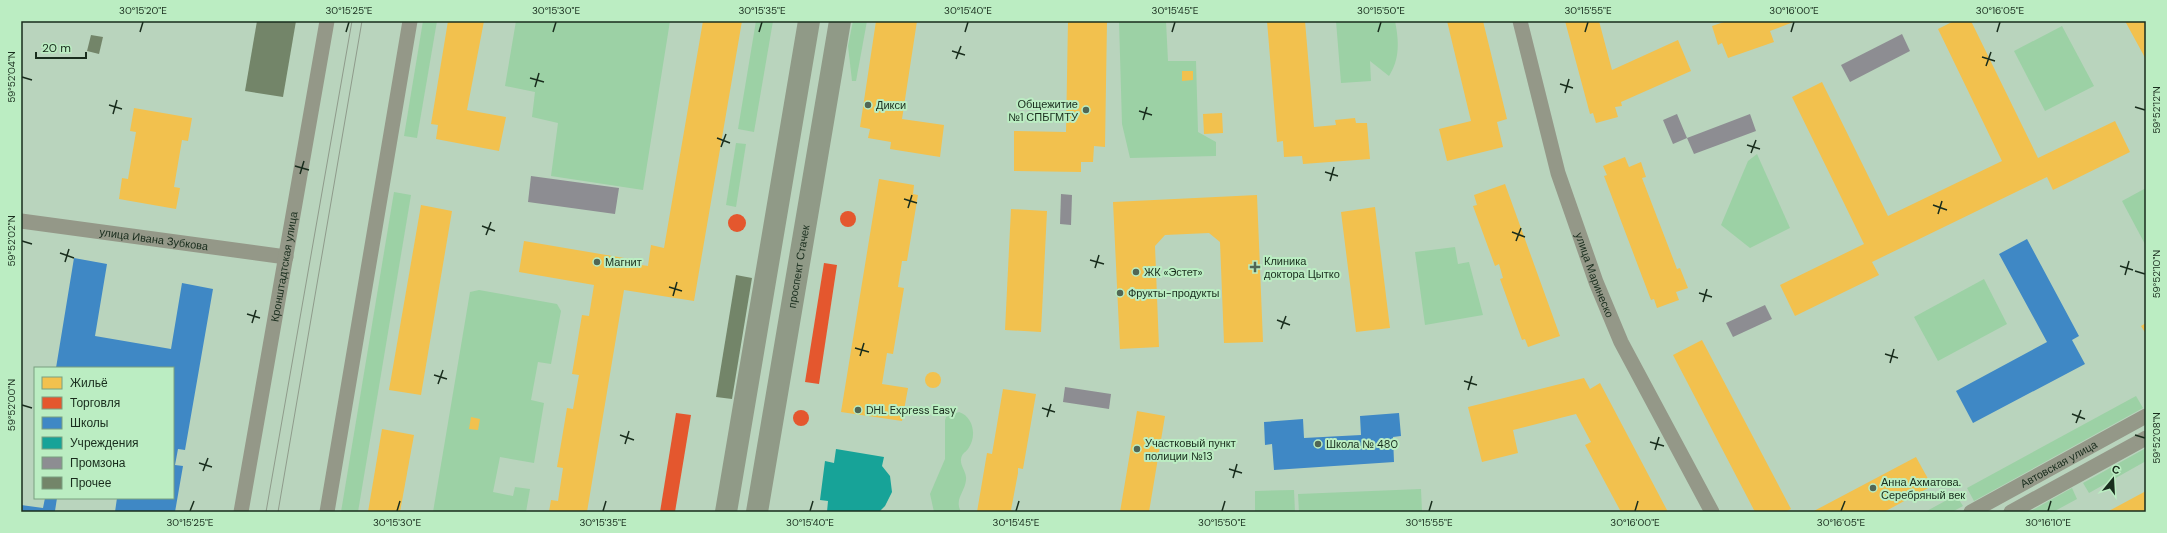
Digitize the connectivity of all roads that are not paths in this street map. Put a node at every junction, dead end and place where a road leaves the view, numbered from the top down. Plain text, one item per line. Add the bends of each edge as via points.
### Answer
1 (327, 21) edge
2 (410, 21) edge
3 (809, 21) edge
4 (840, 21) edge
5 (1520, 21) edge
6 (21, 221) edge
7 (286, 257) junction
8 (2146, 416) edge
9 (2146, 438) edge
10 (241, 512) edge
11 (327, 512) edge
12 (726, 512) edge
13 (757, 512) edge
14 (1712, 512) edge
15 (1971, 512) edge
16 (2011, 512) edge

1 - 7 street, Кронштадтская улица
2 - 11 street
3 - 12 main road
4 - 13 main road, проспект Стачек
5 - 14 street, улица Маринеско via 1558,173 1596,282 1621,342
6 - 7 street, улица Ивана Зубкова
7 - 10 street, Кронштадтская улица
8 - 15 street, Автовская улица
9 - 16 street, Автовская улица

